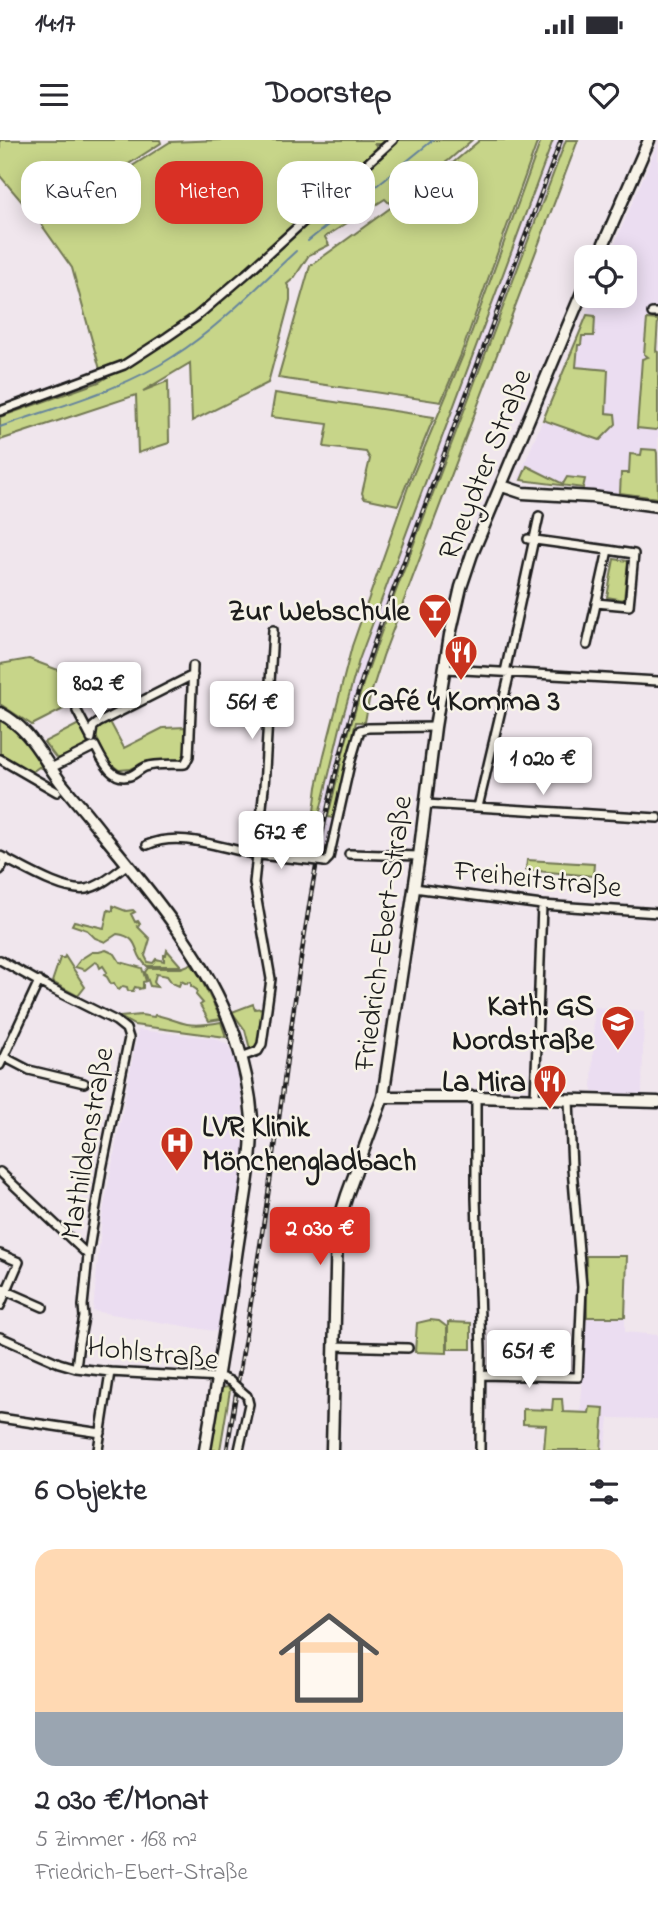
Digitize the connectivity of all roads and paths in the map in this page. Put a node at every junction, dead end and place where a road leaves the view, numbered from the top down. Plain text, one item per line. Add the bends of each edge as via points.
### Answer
1 (393, 140) edge
2 (649, 140) edge
3 (603, 245) edge
4 (576, 308) edge
5 (0, 411) edge
6 (502, 486) junction
7 (658, 506) edge
8 (539, 516) dead end
9 (531, 539) junction
10 (608, 550) junction
11 (596, 603) junction
12 (273, 630) dead end
13 (587, 645) dead end
14 (193, 666) dead end
15 (445, 669) junction
16 (507, 672) junction
17 (193, 675) junction
18 (658, 681) edge
19 (77, 711) dead end
20 (0, 713) edge
21 (435, 727) junction
22 (93, 743) junction
23 (0, 759) edge
24 (51, 768) junction
25 (57, 792) dead end
26 (425, 804) junction
27 (478, 807) junction
28 (658, 818) edge
29 (147, 845) dead end
30 (349, 854) dead end
31 (257, 855) junction
32 (419, 856) junction
33 (3, 857) edge
34 (128, 864) junction
35 (0, 870) edge
36 (414, 888) junction
37 (542, 905) junction
38 (658, 913) edge
39 (0, 960) edge
40 (39, 981) junction
41 (4, 1057) junction
42 (241, 1057) junction
43 (0, 1065) edge
44 (84, 1083) dead end
45 (383, 1097) junction
46 (476, 1097) junction
47 (535, 1099) junction
48 (569, 1100) junction
49 (658, 1102) edge
50 (0, 1172) edge
51 (0, 1254) edge
52 (88, 1255) junction
53 (3, 1289) edge
54 (0, 1306) edge
55 (43, 1307) dead end
56 (0, 1337) edge
57 (334, 1346) junction
58 (408, 1348) dead end
59 (76, 1368) junction
60 (110, 1372) junction
61 (481, 1375) junction
62 (220, 1378) junction
63 (0, 1418) edge
64 (101, 1433) junction
65 (98, 1450) edge
66 (205, 1450) edge
67 (239, 1450) edge
68 (332, 1450) edge
69 (480, 1450) edge

1 - 5 street via 197,317 124,365
2 - 3 main road
4 - 6 main road, Rheydter Straße
6 - 7 main road via 523,493
6 - 15 main road, Rheydter Straße via 461,587
8 - 9 street
9 - 10 street
9 - 16 street
10 - 11 street
10 - 11 street via 634,554 629,606
11 - 13 street
12 - 31 street
14 - 17 street
15 - 16 street
15 - 21 main road, Friedrich-Ebert-Straße
16 - 18 street
16 - 27 street
17 - 22 street via 98,723 93,727
17 - 22 street via 184,764 115,775
19 - 22 street
20 - 24 main road via 35,742
21 - 26 main road, Friedrich-Ebert-Straße
21 - 31 street, bridge via 360,730 325,862
22 - 24 street
23 - 25 street
24 - 34 main road
26 - 27 street
26 - 32 main road, Friedrich-Ebert-Straße
27 - 28 street
29 - 31 street via 187,840
30 - 32 street
31 - 42 street via 255,897 271,979 262,1044 258,1051
32 - 36 main road, Friedrich-Ebert-Straße
33 - 34 street via 81,889 100,884
33 - 35 street
34 - 42 main road via 209,978
36 - 37 street, Freiheitstraße
36 - 45 main road, Friedrich-Ebert-Straße
37 - 38 street, Freiheitstraße
37 - 47 street
39 - 40 street, Mathildenstraße
40 - 41 street
40 - 52 street, Mathildenstraße via 116,1021 126,1028 129,1038
41 - 43 street
41 - 44 street via 29,1070
42 - 62 main road via 251,1106 251,1139
45 - 46 main road
45 - 57 main road, Friedrich-Ebert-Straße via 337,1227
46 - 47 main road
46 - 61 street
47 - 48 main road
48 - 49 main road
48 - 61 street via 582,1287 578,1377
50 - 52 street
51 - 53 street via 19,1262
52 - 59 street, Mathildenstraße
53 - 54 street
53 - 55 street
56 - 59 street, Hohlstraße
57 - 58 street
57 - 68 main road, Friedrich-Ebert-Straße
59 - 60 street, Hohlstraße
60 - 62 street, Hohlstraße
60 - 64 street
61 - 69 street
62 - 66 main road
62 - 67 street, Hohlstraße, bridge via 247,1396
63 - 64 street
64 - 65 street

